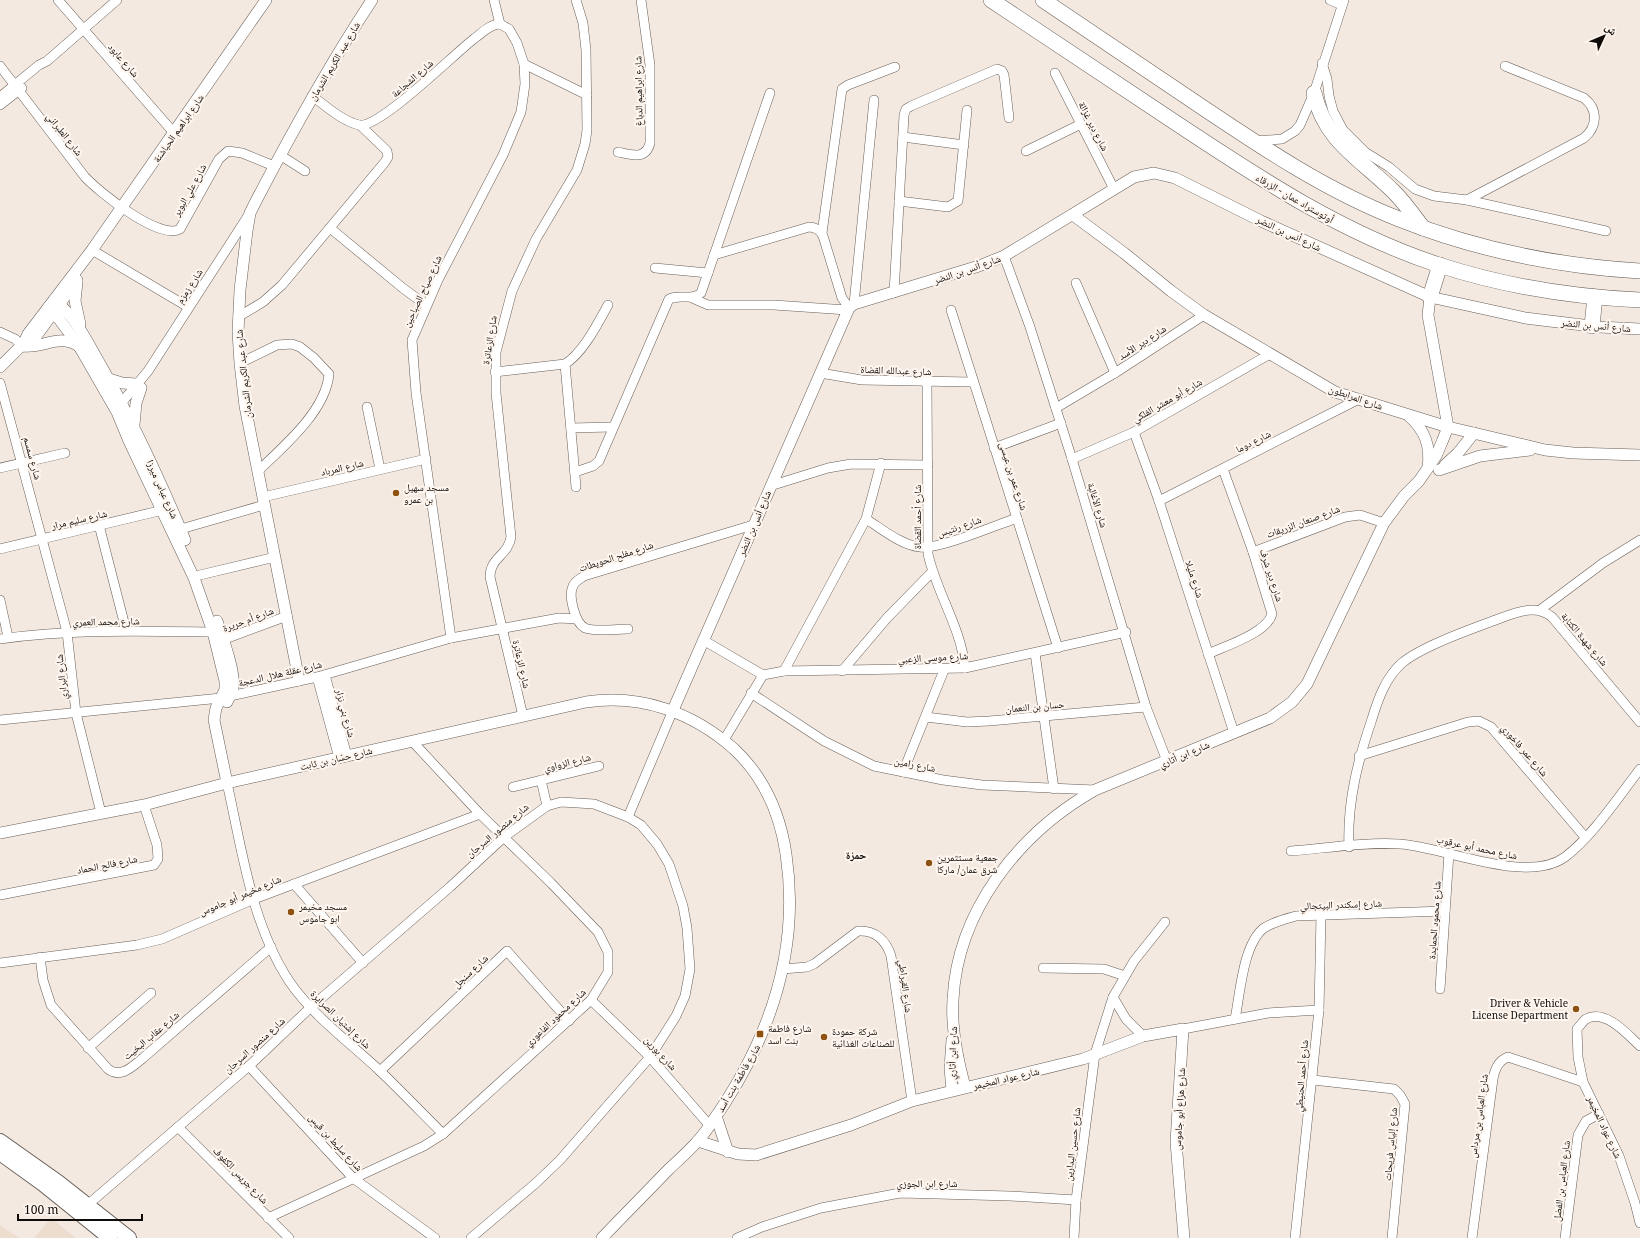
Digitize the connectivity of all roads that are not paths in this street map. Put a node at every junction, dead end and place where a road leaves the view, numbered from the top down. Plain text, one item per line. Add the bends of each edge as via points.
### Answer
1 (58, 0) edge
2 (118, 0) edge
3 (266, 0) edge
4 (372, 0) edge
5 (494, 0) edge
6 (576, 0) edge
7 (641, 0) edge
8 (991, 0) edge
9 (1044, 0) edge
10 (1330, 0) edge
11 (1343, 3) edge
12 (500, 24) junction
13 (83, 30) junction
14 (1322, 63) junction
15 (524, 64) junction
16 (0, 66) edge
17 (1505, 66) dead end
18 (895, 67) dead end
19 (1055, 74) dead end
20 (17, 89) junction
21 (770, 93) dead end
22 (1314, 93) junction
23 (587, 95) junction
24 (312, 96) junction
25 (0, 97) edge
26 (874, 100) dead end
27 (0, 105) edge
28 (967, 110) dead end
29 (1009, 118) dead end
30 (1081, 124) junction
31 (360, 125) junction
32 (174, 133) junction
33 (903, 137) junction
34 (1253, 142) junction
35 (964, 145) junction
36 (1026, 151) dead end
37 (618, 152) dead end
38 (280, 155) junction
39 (274, 166) junction
40 (305, 171) dead end
41 (1114, 189) junction
42 (1467, 200) junction
43 (899, 201) junction
44 (122, 208) junction
45 (250, 213) junction
46 (1073, 215) junction
47 (330, 228) junction
48 (1423, 228) junction
49 (1606, 232) dead end
50 (822, 233) junction
51 (91, 252) junction
52 (714, 255) junction
53 (1004, 256) junction
54 (1440, 265) junction
55 (655, 268) dead end
56 (1640, 271) edge
57 (708, 274) junction
58 (78, 279) junction
59 (1076, 283) dead end
60 (894, 293) junction
61 (1430, 297) junction
62 (1595, 297) junction
63 (692, 298) junction
64 (1640, 300) edge
65 (426, 305) junction
66 (608, 305) dead end
67 (54, 307) junction
68 (188, 308) junction
69 (850, 308) junction
70 (951, 310) dead end
71 (1204, 314) junction
72 (238, 317) junction
73 (1592, 326) junction
74 (1640, 329) edge
75 (82, 330) junction
76 (0, 332) edge
77 (23, 344) junction
78 (79, 346) junction
79 (1270, 354) junction
80 (240, 363) junction
81 (565, 364) junction
82 (0, 367) edge
83 (495, 372) junction
84 (820, 373) junction
85 (1115, 373) junction
86 (109, 379) junction
87 (927, 382) junction
88 (972, 382) junction
89 (0, 383) edge
90 (139, 386) junction
91 (1357, 400) junction
92 (367, 406) dead end
93 (120, 408) junction
94 (1056, 408) junction
95 (1407, 414) junction
96 (1061, 423) junction
97 (134, 427) junction
98 (612, 427) junction
99 (1448, 427) junction
100 (571, 428) junction
101 (1134, 432) junction
102 (1474, 433) junction
103 (994, 448) junction
104 (1545, 450) junction
105 (65, 453) dead end
106 (1640, 455) edge
107 (426, 459) junction
108 (1072, 459) junction
109 (23, 462) junction
110 (881, 463) junction
111 (928, 465) junction
112 (0, 468) edge
113 (380, 469) junction
114 (1223, 469) junction
115 (1427, 470) junction
116 (1439, 470) junction
117 (258, 471) junction
118 (575, 472) junction
119 (1419, 482) junction
120 (770, 486) junction
121 (576, 487) dead end
122 (263, 501) junction
123 (1159, 501) junction
124 (162, 510) junction
125 (1017, 518) junction
126 (866, 519) junction
127 (1384, 523) junction
128 (99, 525) junction
129 (753, 525) junction
130 (180, 529) junction
131 (42, 539) junction
132 (1640, 540) edge
133 (928, 548) junction
134 (0, 549) edge
135 (1252, 552) junction
136 (275, 557) junction
137 (932, 572) junction
138 (197, 576) junction
139 (0, 600) edge
140 (574, 605) junction
141 (1540, 610) junction
142 (287, 616) junction
143 (559, 618) junction
144 (577, 619) junction
145 (502, 629) junction
146 (628, 629) dead end
147 (126, 630) junction
148 (68, 632) junction
149 (1126, 632) junction
150 (4, 638) edge
151 (218, 638) junction
152 (451, 638) junction
153 (703, 640) junction
154 (1058, 648) junction
155 (1035, 653) junction
156 (1208, 654) junction
157 (965, 668) junction
158 (944, 670) junction
159 (842, 671) junction
160 (784, 672) junction
161 (763, 675) junction
162 (321, 676) junction
163 (299, 680) junction
164 (751, 693) junction
165 (226, 697) junction
166 (1146, 707) junction
167 (673, 710) junction
168 (76, 713) junction
169 (523, 716) junction
170 (926, 717) junction
171 (1044, 717) junction
172 (0, 720) edge
173 (1640, 722) edge
174 (1234, 733) junction
175 (724, 740) junction
176 (412, 741) junction
177 (1359, 756) junction
178 (343, 757) junction
179 (1167, 761) junction
180 (599, 766) dead end
181 (1640, 769) edge
182 (903, 772) junction
183 (541, 780) junction
184 (227, 783) junction
185 (512, 787) dead end
186 (1054, 789) junction
187 (1095, 790) junction
188 (144, 805) junction
189 (547, 806) junction
190 (101, 813) junction
191 (480, 814) junction
192 (628, 817) junction
193 (0, 833) edge
194 (504, 837) junction
195 (1585, 837) junction
196 (1349, 846) junction
197 (1291, 851) dead end
198 (1449, 853) junction
199 (294, 884) junction
200 (0, 895) edge
201 (254, 899) junction
202 (1445, 911) junction
203 (1320, 915) junction
204 (1165, 922) dead end
205 (271, 947) junction
206 (40, 957) junction
207 (0, 963) edge
208 (363, 963) junction
209 (1043, 968) dead end
210 (783, 969) junction
211 (1125, 976) junction
212 (1440, 989) dead end
213 (151, 993) dead end
214 (1113, 997) junction
215 (591, 1000) junction
216 (310, 1008) junction
217 (1319, 1010) junction
218 (953, 1016) junction
219 (1235, 1019) junction
220 (569, 1020) junction
221 (1183, 1029) junction
222 (1143, 1036) junction
223 (1640, 1046) edge
224 (88, 1048) junction
225 (1095, 1054) junction
226 (650, 1057) junction
227 (249, 1066) junction
228 (380, 1071) junction
229 (1313, 1080) junction
230 (1583, 1082) junction
231 (965, 1087) junction
232 (952, 1090) junction
233 (912, 1101) junction
234 (1599, 1114) junction
235 (713, 1121) junction
236 (178, 1127) junction
237 (443, 1134) junction
238 (0, 1141) edge
239 (698, 1141) junction
240 (728, 1152) junction
241 (0, 1153) edge
242 (354, 1178) junction
243 (1076, 1200) junction
244 (83, 1209) junction
245 (268, 1218) junction
246 (1640, 1223) edge
247 (110, 1238) edge
248 (129, 1238) edge
249 (289, 1238) edge
250 (435, 1238) edge
251 (471, 1238) edge
252 (602, 1238) edge
253 (737, 1238) edge
254 (1074, 1238) edge
255 (1184, 1238) edge
256 (1294, 1238) edge
257 (1392, 1238) edge
258 (1472, 1238) edge
259 (1565, 1238) edge

1 - 13 street, شارع عابود
2 - 13 street
3 - 32 street, شارع ابراهيم الحباشنة
4 - 24 street, شارع عبد الكريم الشرمان
5 - 12 street
6 - 23 street, شارع الزعاترة via 583,24
7 - 37 street, شارع ابراهيم الدباغ via 650,65 650,143 646,152 640,155
8 - 54 highway, أوتوستراد عمان - الزرقاء via 1268,184 1359,233
9 - 34 highway
10 - 11 street
11 - 14 street
12 - 15 street, شارع صياح الصباحين via 509,29
12 - 31 street, شارع الشجاعة via 491,26 470,42 388,112 370,123
13 - 20 street via 40,65
13 - 32 street, شارع عابود
14 - 22 street
14 - 42 street via 1336,118 1365,152 1422,193
15 - 23 street
15 - 65 street, شارع صياح الصباحين via 524,100 512,136
16 - 20 street, شارع الطبراني
17 - 42 street via 1584,98 1592,106 1594,124 1584,138
18 - 50 street via 842,89
19 - 30 street, شارع دير غزالة
20 - 25 street
20 - 27 street
20 - 44 street, شارع الطبراني via 84,177
21 - 52 street
22 - 34 street via 1295,131 1282,139
22 - 48 highway via 1321,117 1334,138 1394,192
23 - 83 street, شارع الزعاترة via 587,130 581,159 536,239 512,291 496,352
24 - 31 street
24 - 38 street, شارع عبد الكريم الشرمان
26 - 69 street
28 - 35 street
29 - 33 street via 1004,75 997,69 908,107 904,115
30 - 36 street
30 - 41 street, شارع دير غزالة
31 - 47 street via 384,146 388,157
32 - 44 street, شارع ابراهيم الحباشنة
33 - 35 street
33 - 43 street
34 - 48 highway via 1346,195
35 - 43 street via 959,198 955,204 948,207
38 - 39 street, شارع عبد الكريم الشرمان
38 - 40 street
39 - 44 street, شارع علي البوير via 228,151 222,155 182,226 176,231 167,231
39 - 45 street, شارع عبد الكريم الشرمان
41 - 46 street, شارع أنس بن النضر
41 - 61 street, شارع أنس بن النضر via 1143,174 1175,178 1261,221
42 - 49 street
43 - 60 street
44 - 51 street, شارع ابراهيم الحباشنة
45 - 68 street, شارع زمزم
45 - 72 street, شارع عبد الكريم الشرمان
46 - 53 street, شارع أنس بن النضر
46 - 71 street, شارع المرابطون
47 - 65 street
47 - 72 street via 273,294
48 - 56 highway via 1520,256 1570,265
50 - 52 street via 809,227
50 - 69 street via 842,298
51 - 58 street, شارع ابراهيم الحباشنة
51 - 67 street, شارع ابراهيم الحباشنة
51 - 68 street
52 - 57 street
53 - 60 street, شارع أنس بن النضر
53 - 94 street, شارع الأغالبة
54 - 61 highway
54 - 62 highway, أوتوستراد عمان - الزرقاء via 1519,287
55 - 57 street
57 - 63 street via 701,293
58 - 67 street, شارع ابراهيم الحباشنة
58 - 75 street via 76,309
59 - 85 street, شارع دير الأسد
60 - 69 street, شارع أنس بن النضر
61 - 73 street, شارع أنس بن النضر via 1518,316
61 - 99 street via 1428,315
62 - 64 highway, أوتوستراد عمان - الزرقاء
62 - 73 highway
63 - 69 street via 708,305
63 - 98 street via 676,296 669,299 665,305
65 - 107 street, شارع صياح الصباحين via 415,332 412,348
66 - 81 street via 587,339
67 - 75 street, شارع عباس ميرزا via 69,312
67 - 77 street, شارع ابراهيم الحباشنة via 34,339
67 - 78 street, شارع عباس ميرزا
68 - 90 street, شارع زمزم
69 - 84 street, شارع أنس بن النضر
70 - 88 street, شارع عمر بن عيسى
71 - 79 street, شارع المرابطون
71 - 85 street, شارع دير الأسد
72 - 80 street, شارع عبد الكريم الشرمان
73 - 74 street, شارع أنس بن النضر
75 - 86 street, شارع عباس ميرزا
76 - 77 street
77 - 78 street via 36,346 66,340
77 - 82 street, شارع ابراهيم الحباشنة
78 - 93 street, شارع عباس ميرزا
79 - 91 street, شارع المرابطون via 1335,392
79 - 101 street, شارع أبو معشر الفلكي
80 - 117 street, شارع عبد الكريم الشرمان via 245,406
80 - 117 street via 277,345 292,344 314,358 329,374 323,396 308,418
81 - 83 street
81 - 100 street
83 - 145 street, شارع الزعاترة via 511,537 510,544 490,569
84 - 87 street, شارع عبدالله القضاة via 854,379
84 - 120 street, شارع أنس بن النضر
85 - 94 street
86 - 90 street
86 - 93 street, شارع عباس ميرزا
87 - 88 street, شارع عبدالله القضاة
87 - 111 street, شارع أحمد القضاة
88 - 103 street, شارع عمر بن عيسى
89 - 109 street, شارع سمسم
90 - 93 street, شارع زمزم
90 - 97 street
91 - 95 street, شارع المرابطون
91 - 114 street, شارع دوما
92 - 113 street
93 - 97 street, شارع عباس ميرزا
93 - 124 street, شارع عباس ميرزا via 129,441
94 - 96 street, شارع الأغالبة
95 - 99 street, شارع المرابطون
95 - 115 street via 1424,433 1428,445
96 - 103 street
96 - 108 street, شارع الأغالبة
97 - 130 street, شارع عباس ميرزا
98 - 100 street
98 - 118 street via 596,464
99 - 102 street, شارع المرابطون
99 - 115 street, شارع ابن أثاري
100 - 118 street
101 - 108 street, شارع أبو معشر الفلكي
101 - 123 street, شارع مليلا
102 - 104 street, شارع المرابطون
102 - 116 street, شارع ابن أثاري via 1458,453
103 - 125 street, شارع عمر بن عيسى
104 - 106 street, شارع المرابطون
104 - 116 street via 1488,455
105 - 109 street
107 - 113 street, شارع المرباد
107 - 152 street, شارع صياح الصباحين
108 - 149 street, شارع الأغالبة
109 - 112 street
109 - 131 street, شارع سمسم
110 - 111 street
110 - 120 street via 835,467
110 - 126 street
111 - 133 street, شارع أحمد القضاة
113 - 122 street, شارع المرباد
114 - 123 street, شارع دوما
114 - 135 street, شارع دير شرف
115 - 119 street, شارع ابن أثاري
116 - 119 street, شارع ابن أثاري
117 - 122 street, شارع عبد الكريم الشرمان
118 - 121 street
119 - 127 street, شارع ابن أثاري via 1404,496
120 - 129 street, شارع أنس بن النضر
122 - 130 street, شارع المرباد
122 - 136 street, شارع عبد الكريم الشرمان
123 - 156 street, شارع مليلا
124 - 128 street, شارع سليم مرار
124 - 138 street, شارع عباس ميرزا
125 - 133 street, شارع رنتيس
125 - 154 street, شارع عمر بن عيسى
126 - 133 street, شارع رنتيس via 912,546
126 - 160 street
127 - 135 street, شارع صنعان الزريقات via 1360,515 1344,517
127 - 174 street, شارع ابن أثاري via 1306,684 1282,710 1270,718
128 - 131 street, شارع سليم مرار
128 - 147 street
129 - 140 street, شارع مفلح الحويطات via 584,576 576,581 572,589
129 - 153 street, شارع أنس بن النضر
130 - 138 street, شارع عباس ميرزا
131 - 134 street, شارع سليم مرار
131 - 148 street, شارع البراري
132 - 141 street via 1603,563
133 - 137 street, شارع أحمد القضاة
135 - 156 street, شارع دير شرف via 1272,610 1271,620 1262,629
136 - 138 street
136 - 142 street, شارع عبد الكريم الشرمان
137 - 157 street, شارع أحمد القضاة via 958,632
137 - 159 street via 882,623
138 - 151 street, شارع عباس ميرزا
139 - 150 street
140 - 143 street, شارع عقلة هلال الدعجة
140 - 144 street, شارع مفلح الحويطات
141 - 173 street, شارع شهدة الكتابة via 1552,617
141 - 177 street via 1526,610 1485,624 1407,659 1393,673 1383,689
142 - 151 street, شارع أم حريرة
142 - 163 street, شارع عبد الكريم الشرمان
143 - 144 street, شارع عقلة هلال الدعجة
143 - 145 street, شارع عقلة هلال الدعجة
144 - 146 street via 587,629
145 - 152 street, شارع عقلة هلال الدعجة
145 - 169 street, شارع الزعاترة
147 - 148 street, شارع محمد العمري
147 - 151 street, شارع محمد العمري
148 - 150 street, شارع محمد العمري
148 - 168 street, شارع البراري
149 - 154 street, شارع موسى الزعبي
149 - 166 street, شارع الأغالبة
151 - 165 street, شارع عباس ميرزا via 226,681
152 - 162 street, شارع عقلة هلال الدعجة
153 - 161 street
153 - 167 street, شارع أنس بن النضر
154 - 155 street, شارع موسى الزعبي
155 - 157 street, شارع موسى الزعبي
155 - 171 street
156 - 174 street, شارع مليلا
157 - 158 street, شارع موسى الزعبي
158 - 159 street, شارع موسى الزعبي
158 - 170 street
159 - 160 street, شارع موسى الزعبي
160 - 161 street, شارع موسى الزعبي
161 - 164 street
162 - 163 street, شارع عقلة هلال الدعجة
162 - 178 street, شارع بني نزار
163 - 165 street, شارع عقلة هلال الدعجة
164 - 175 street
164 - 182 street, شارع رامين via 824,741 874,766
165 - 168 street, شارع عقلة هلال الدعجة
165 - 184 street, شارع عباس ميرزا via 216,726
166 - 171 street, حسان بن النعمان
166 - 179 street, شارع الأغالبة
167 - 169 street, شارع حسّان بن ثابت via 631,701 600,700
167 - 175 street, شارع فاطمة بنت أسد
167 - 192 street, شارع أنس بن النضر
168 - 172 street, شارع عقلة هلال الدعجة
168 - 190 street, شارع البراري
169 - 176 street, شارع حسّان بن ثابت
170 - 171 street, حسان بن النعمان via 967,722
170 - 182 street
171 - 186 street
174 - 179 street, شارع ابن أثاري
175 - 210 street, شارع فاطمة بنت أسد via 752,768 763,784 773,801 780,823 789,873 790,906 790,931
176 - 178 street, شارع حسّان بن ثابت
176 - 191 street, شارع محمود الفاعوري
177 - 195 street, شارع عمر فاخوري via 1468,722 1484,723 1491,727
177 - 196 street via 1350,804
178 - 184 street, شارع حسّان بن ثابت
179 - 187 street, شارع ابن أثاري
180 - 183 street, شارع الزواوي
181 - 195 street, شارع محمد أبو عرقوب
182 - 186 street, شارع رامين via 950,781
183 - 185 street, شارع الزواوي
183 - 189 street, شارع الزواوي
184 - 188 street, شارع حسّان بن ثابت
184 - 201 street, شارع إشتيان الصرايرة via 244,865
186 - 187 street, شارع رامين
187 - 218 street, شارع ابن أثاري via 1043,827 1011,859 979,905 961,948 955,975
188 - 190 street, شارع حسّان بن ثابت
188 - 200 street, شارع فالح الحماد via 157,844 158,859 154,865
189 - 192 street, شارع منصور السرحان via 561,802 582,802 601,806
189 - 194 street, شارع منصور السرحان
190 - 193 street, شارع حسّان بن ثابت
191 - 194 street, شارع محمود الفاعوري
191 - 199 street, شارع مخيمر أبو جاموس
192 - 226 street, شارع منصور السرحان via 644,828 664,854 674,875 687,928 690,968 685,996 676,1016
194 - 208 street, شارع منصور السرحان
194 - 215 street, شارع محمود الفاعوري via 583,916 605,942 609,961 608,972
195 - 198 street, شارع محمد أبو عرقوب via 1565,857 1548,865 1532,868
196 - 197 street, شارع محمد أبو عرقوب
196 - 198 street, شارع محمد أبو عرقوب via 1398,844
198 - 202 street, شارع محمود الحمايدة
199 - 201 street, شارع مخيمر أبو جاموس
199 - 208 street
201 - 205 street, شارع إشتيان الصرايرة
201 - 206 street, شارع مخيمر أبو جاموس via 156,941
202 - 203 street, شارع إسكندر البيتجالي
202 - 212 street, شارع محمود الحمايدة
203 - 217 street, شارع أحمد الحنيطي
203 - 219 street, شارع إسكندر البيتجالي via 1296,916 1274,923 1256,937 1246,965
204 - 211 street, شارع حسين البدارين
205 - 216 street, شارع إشتيان الصرايرة via 288,980
205 - 224 street, شارع عقاب البخيت via 125,1071 113,1073
206 - 207 street, شارع مخيمر أبو جاموس
206 - 224 street, شارع عقاب البخيت via 43,980 51,1005
208 - 216 street, شارع منصور السرحان
209 - 211 street via 1104,969
210 - 233 street, شارع القيراطي via 814,964 858,932 872,933 885,943 891,956
210 - 235 street, شارع فاطمة بنت أسد via 757,1045
211 - 214 street, شارع حسين البدارين
213 - 224 street
214 - 222 street via 1126,1019
214 - 225 street, شارع حسين البدارين
215 - 220 street, شارع محمود الفاعوري
215 - 226 street, شارع بورين
216 - 227 street, شارع منصور السرحان
216 - 228 street, شارع إشتيان الصرايرة
217 - 219 street, شارع عواد المخيمر via 1268,1013
217 - 229 street, شارع أحمد الحنيطي
218 - 231 street, شارع ابن أثاري
218 - 232 street, شارع ابن أثاري via 950,1068
219 - 221 street, شارع عواد المخيمر
220 - 228 street, شارع سنجل via 507,951
220 - 237 street, شارع محمود الفاعوري
221 - 222 street, شارع عواد المخيمر
221 - 255 street, شارع هزاع أبو جاموس via 1176,1142
222 - 225 street, شارع عواد المخيمر
223 - 230 street, شارع عواد المخيمر via 1609,1020 1595,1017 1586,1019 1577,1029 1578,1057
225 - 231 street, شارع عواد المخيمر via 1068,1063
225 - 243 street, شارع حسين البدارين
226 - 235 street, شارع بورين
226 - 251 street, شارع منصور السرحان via 560,1160
227 - 236 street, شارع منصور السرحان
227 - 242 street, شارع سليط بن قيس
228 - 237 street, شارع إشتيان الصرايرة
229 - 256 street, شارع أحمد الحنيطي
229 - 257 street, شارع إلياس فريحات via 1394,1088 1405,1104
230 - 234 street, شارع عواد المخيمر
230 - 258 street, شارع العباس بن مرداس via 1508,1057 1502,1059 1497,1066 1493,1079
231 - 232 street, شارع عواد المخيمر
232 - 233 street, شارع عواد المخيمر
233 - 240 street, شارع عواد المخيمر via 851,1125 756,1155
234 - 246 street, شارع عواد المخيمر via 1619,1156
234 - 259 street, شارع العباس بن الفضل via 1586,1121 1578,1135
235 - 239 street, شارع فاطمة بنت أسد
235 - 240 street
236 - 244 street, شارع منصور السرحان
236 - 245 street, شارع جريس الكفوف
237 - 242 street, شارع محمود الفاعوري via 424,1146
238 - 244 main road
239 - 240 street, شارع عواد المخيمر
239 - 252 street, شارع فاطمة بنت أسد
241 - 244 main road
242 - 245 street, شارع محمود الفاعوري
242 - 250 street, شارع سليط بن قيس
243 - 253 street, شارع ابن الجوزي via 900,1193 822,1208 762,1227
243 - 254 street, شارع حسين البدارين
244 - 247 main road
244 - 248 main road
245 - 249 street, شارع جريس الكفوف

